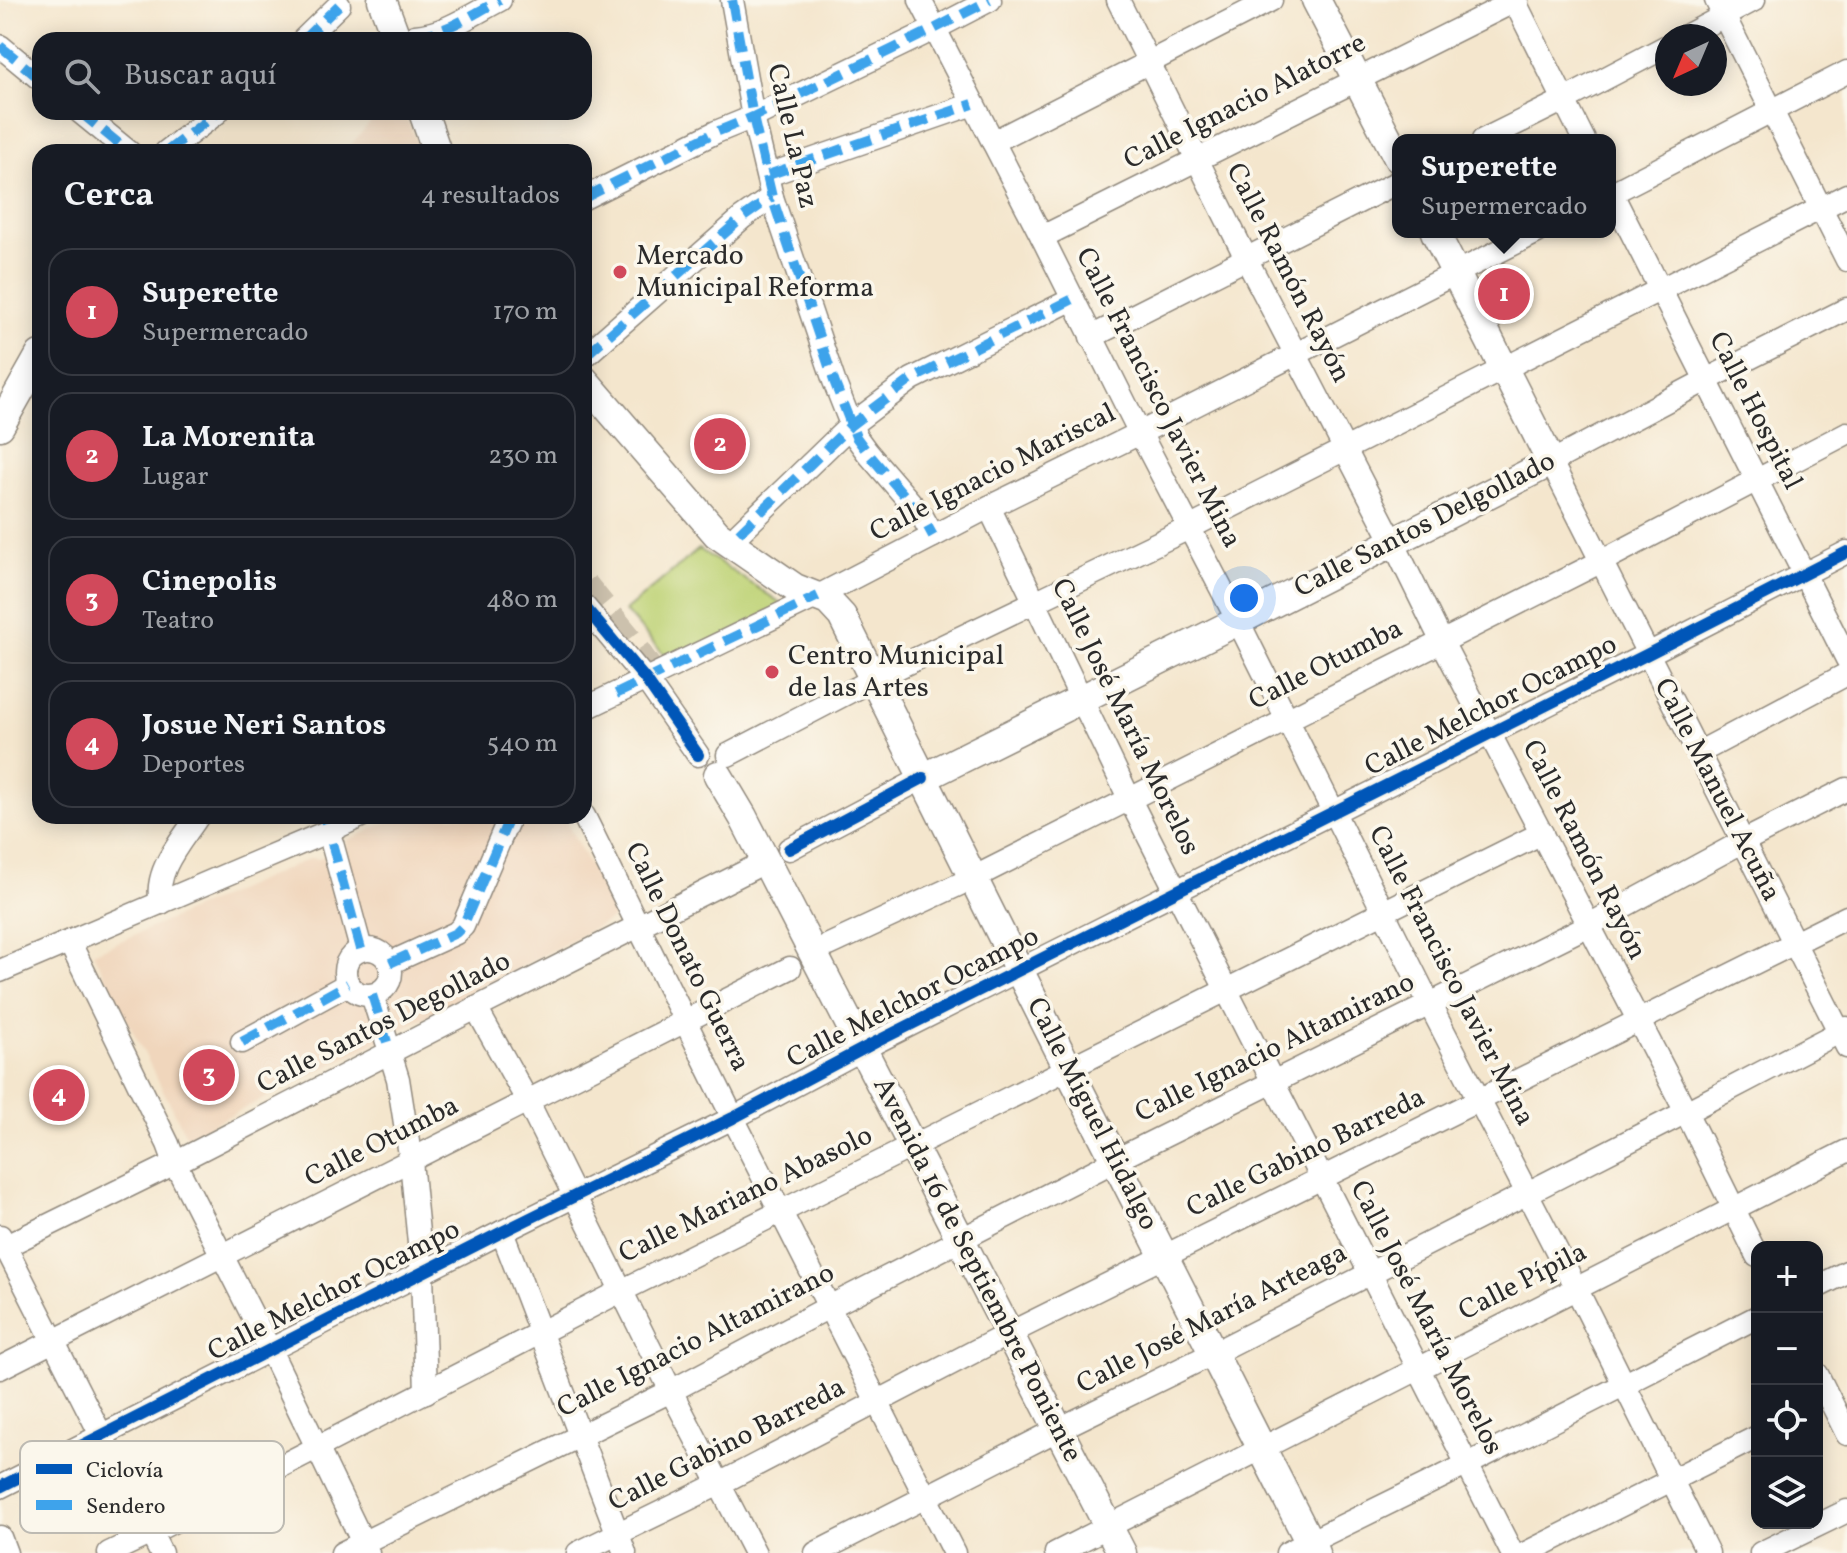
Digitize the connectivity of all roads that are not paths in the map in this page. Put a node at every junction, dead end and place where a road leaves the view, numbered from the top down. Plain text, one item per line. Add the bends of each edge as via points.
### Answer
1 (382, 0) edge
2 (500, 0) edge
3 (732, 0) edge
4 (920, 0) edge
5 (990, 0) edge
6 (1118, 0) edge
7 (1271, 0) edge
8 (1316, 0) edge
9 (1515, 0) edge
10 (1754, 0) edge
11 (339, 5) dead end
12 (1720, 8) edge
13 (1701, 24) edge
14 (934, 29) junction
15 (311, 32) edge
16 (402, 32) edge
17 (435, 32) edge
18 (0, 46) edge
19 (1655, 52) edge
20 (1148, 63) junction
21 (32, 72) edge
22 (1847, 72) edge
23 (1356, 79) junction
24 (1564, 100) junction
25 (973, 104) junction
26 (1773, 111) junction
27 (753, 117) junction
28 (90, 120) edge
29 (208, 120) edge
30 (426, 120) edge
31 (1495, 134) edge
32 (1581, 134) edge
33 (993, 142) junction
34 (119, 144) edge
35 (176, 144) edge
36 (434, 144) edge
37 (1392, 147) edge
38 (1197, 160) junction
39 (1392, 185) edge
40 (770, 186) junction
41 (1616, 190) edge
42 (592, 194) edge
43 (1847, 195) edge
44 (1616, 203) edge
45 (1821, 209) junction
46 (1042, 237) junction
47 (1438, 238) edge
48 (1525, 238) edge
49 (1247, 259) junction
50 (1847, 260) edge
51 (1456, 273) junction
52 (1660, 290) junction
53 (1073, 299) junction
54 (1847, 309) edge
55 (1091, 337) junction
56 (1296, 354) junction
57 (592, 360) edge
58 (32, 369) edge
59 (1504, 369) junction
60 (592, 376) edge
61 (1706, 380) junction
62 (851, 425) junction
63 (0, 426) edge
64 (1140, 433) junction
65 (1847, 433) edge
66 (1344, 449) junction
67 (1551, 462) junction
68 (1756, 480) junction
69 (989, 507) junction
70 (1189, 528) junction
71 (739, 533) dead end
72 (933, 536) junction
73 (1393, 542) junction
74 (1847, 552) edge
75 (1602, 561) junction
76 (1804, 574) junction
77 (818, 596) junction
78 (1034, 602) junction
79 (592, 616) edge
80 (1238, 621) junction
81 (1441, 640) junction
82 (1648, 654) junction
83 (1847, 659) edge
84 (1847, 674) edge
85 (874, 679) junction
86 (646, 680) junction
87 (1081, 699) junction
88 (592, 705) edge
89 (1288, 718) junction
90 (1490, 733) junction
91 (1698, 753) junction
92 (698, 755) dead end
93 (723, 765) joint
94 (923, 778) junction
95 (1847, 789) edge
96 (1129, 798) junction
97 (1335, 812) junction
98 (193, 824) edge
99 (343, 824) edge
100 (507, 824) edge
101 (588, 824) edge
102 (327, 827) edge
103 (1542, 833) junction
104 (1742, 842) junction
105 (789, 849) dead end
106 (751, 869) dead end
107 (973, 878) junction
108 (1177, 891) junction
109 (161, 903) junction
110 (1384, 911) junction
111 (1847, 917) edge
112 (1589, 925) junction
113 (638, 926) junction
114 (70, 943) junction
115 (1794, 944) junction
116 (829, 945) dead end
117 (361, 949) junction
118 (390, 963) junction
119 (790, 968) dead end
120 (0, 971) edge
121 (1020, 971) junction
122 (348, 984) junction
123 (1227, 990) junction
124 (372, 995) junction
125 (1430, 1005) junction
126 (476, 1008) junction
127 (686, 1021) junction
128 (1639, 1022) junction
129 (1844, 1036) edge
130 (242, 1042) dead end
131 (389, 1047) junction
132 (864, 1049) junction
133 (1068, 1068) junction
134 (1274, 1081) junction
135 (527, 1100) junction
136 (1480, 1101) junction
137 (1686, 1112) junction
138 (733, 1118) junction
139 (913, 1146) junction
140 (1847, 1151) edge
141 (1116, 1160) junction
142 (411, 1161) junction
143 (175, 1163) junction
144 (1323, 1177) junction
145 (1528, 1193) junction
146 (575, 1195) junction
147 (1734, 1210) junction
148 (780, 1212) junction
149 (502, 1232) junction
150 (962, 1239) junction
151 (2, 1244) edge
152 (1751, 1244) edge
153 (222, 1256) junction
154 (1165, 1256) junction
155 (1847, 1272) edge
156 (1371, 1273) junction
157 (422, 1274) junction
158 (1823, 1284) edge
159 (1576, 1288) junction
160 (621, 1291) junction
161 (829, 1307) junction
162 (1751, 1320) edge
163 (1010, 1333) junction
164 (540, 1334) junction
165 (54, 1340) junction
166 (270, 1350) junction
167 (1214, 1353) junction
168 (0, 1368) edge
169 (1419, 1370) junction
170 (1624, 1384) junction
171 (671, 1391) junction
172 (426, 1392) junction
173 (1831, 1400) edge
174 (879, 1402) junction
175 (1059, 1429) junction
176 (1847, 1434) edge
177 (102, 1435) junction
178 (579, 1435) junction
179 (1751, 1440) edge
180 (90, 1441) edge
181 (105, 1441) edge
182 (317, 1447) junction
183 (1261, 1450) junction
184 (1466, 1465) junction
185 (284, 1467) edge
186 (20, 1477) edge
187 (1671, 1480) junction
188 (719, 1484) junction
189 (0, 1487) edge
190 (926, 1498) junction
191 (1847, 1511) edge
192 (1109, 1525) junction
193 (0, 1537) edge
194 (156, 1543) edge
195 (621, 1543) edge
196 (366, 1548) edge
197 (1303, 1549) edge
198 (6, 1553) edge
199 (109, 1553) edge
200 (342, 1553) edge
201 (578, 1553) edge
202 (755, 1553) edge
203 (816, 1553) edge
204 (954, 1553) edge
205 (1056, 1553) edge
206 (1122, 1553) edge
207 (1512, 1553) edge
208 (1526, 1553) edge
209 (1708, 1553) edge
210 (1761, 1553) edge

1 - 16 main road
2 - 17 street
3 - 27 street, Calle La Paz
4 - 14 street, Calle Francisco Javier Mina
5 - 14 street
6 - 20 street, Calle Ramón Rayón
7 - 20 street
8 - 23 main road
9 - 23 street, Calle Ignacio Alatorre
9 - 24 street
10 - 12 street
11 - 15 street
12 - 13 street
12 - 26 street
14 - 25 street, Calle Francisco Javier Mina
14 - 27 street
18 - 21 street
19 - 24 street
20 - 33 street
20 - 38 street, Calle Ramón Rayón
22 - 26 street
23 - 37 main road
23 - 38 street, Calle Ignacio Alatorre
24 - 31 street
24 - 32 street
25 - 33 street, Calle Francisco Javier Mina
25 - 40 street
26 - 41 street
26 - 45 street
27 - 40 street, Calle La Paz
27 - 42 street
28 - 34 street
29 - 35 street
30 - 36 main road
33 - 46 street, Calle Francisco Javier Mina
38 - 46 street, Calle Ignacio Alatorre
38 - 49 street, Calle Ramón Rayón
39 - 49 street
40 - 57 street
40 - 62 street, Calle La Paz
43 - 45 street
44 - 52 street, Calle Hospital
45 - 50 street
45 - 52 street
46 - 53 street, Calle Francisco Javier Mina
47 - 51 main road, Calle Manuel Acuña
48 - 51 street, Calle Ignacio Mariscal
49 - 55 street
49 - 56 street, Calle Ramón Rayón
51 - 56 street, Calle Ignacio Mariscal
51 - 59 main road, Calle Manuel Acuña
52 - 59 street
52 - 61 street, Calle Hospital
53 - 55 street, Calle Francisco Javier Mina
53 - 62 street via 912,379
54 - 61 street, Calle Santos Delgollado
55 - 64 street, Calle Francisco Javier Mina
56 - 64 street, Calle Ignacio Mariscal
56 - 66 street, Calle Ramón Rayón
58 - 63 main road
59 - 66 street
59 - 67 main road, Calle Manuel Acuña
60 - 77 main road, Calle Miguel Hidalgo via 717,534 795,588
61 - 67 street, Calle Santos Delgollado
61 - 68 street, Calle Hospital
62 - 71 street
62 - 72 street, Calle La Paz
64 - 69 street, Calle Ignacio Mariscal
64 - 70 street, Calle Francisco Javier Mina
65 - 68 street, Calle Otumba
66 - 70 street
66 - 73 street, Calle Ramón Rayón
67 - 73 main road, Calle Santos Delgollado
67 - 75 street, Calle Manuel Acuña
68 - 75 street, Calle Otumba
68 - 76 street, Calle Hospital
69 - 72 street, Calle Ignacio Mariscal
69 - 78 street, Calle José María Morelos
70 - 78 street
70 - 80 street, Calle Francisco Javier Mina
72 - 77 street, Calle Ignacio Mariscal
73 - 80 main road, Calle Santos Delgollado
73 - 81 street, Calle Ramón Rayón
74 - 76 street, Calle Melchor Ocampo
75 - 81 street, Calle Otumba
75 - 82 street, Calle Manuel Acuña
76 - 82 street, Calle Melchor Ocampo
76 - 83 street, Calle Hospital
77 - 85 main road, Calle Miguel Hidalgo via 842,616
77 - 86 street, Calle Ignacio Mariscal
78 - 85 street
78 - 87 street, Calle José María Morelos
79 - 86 street
80 - 87 main road, Calle Santos Delgollado
80 - 89 street, Calle Francisco Javier Mina
81 - 89 street, Calle Otumba
81 - 90 street, Calle Ramón Rayón
82 - 90 street, Calle Melchor Ocampo
82 - 91 street, Calle Manuel Acuña
84 - 91 street
85 - 93 street
85 - 94 main road, Calle Miguel Hidalgo
86 - 88 street, Calle Ignacio Mariscal
86 - 92 street
87 - 94 main road, Calle Santos Delgollado
87 - 96 street, Calle José María Morelos
89 - 96 street, Calle Otumba
89 - 97 street, Calle Francisco Javier Mina
90 - 97 street, Calle Melchor Ocampo
90 - 103 street, Calle Ramón Rayón
91 - 104 street, Calle Manuel Acuña
93 - 132 main road, Avenida 16 de Septiembre Poniente via 743,817
94 - 105 street, Calle Santos Delgollado
94 - 107 main road, Calle Miguel Hidalgo
95 - 104 street, Calle Ignacio Altamirano
96 - 107 street, Calle Otumba
96 - 108 street, Calle José María Morelos
97 - 108 street, Calle Melchor Ocampo
97 - 110 street, Calle Francisco Javier Mina
98 - 109 street via 164,869
99 - 109 street
100 - 118 street via 463,926
101 - 113 street, Calle Donato Guerra
102 - 117 street
103 - 110 street, Calle Mariano Abasolo
103 - 112 street, Calle Ramón Rayón
104 - 112 street, Calle Ignacio Altamirano
104 - 115 street, Calle Manuel Acuña
106 - 113 street, Calle Santos Degollado
107 - 116 street, Calle Otumba
107 - 121 main road, Calle Miguel Hidalgo
108 - 121 street, Calle Melchor Ocampo
108 - 123 street, Calle José María Morelos
109 - 114 street
110 - 123 street, Calle Mariano Abasolo
110 - 125 street, Calle Francisco Javier Mina
111 - 115 street, Calle Gabino Barreda
112 - 125 street, Calle Ignacio Altamirano
112 - 128 street, Calle Ramón Rayón
113 - 126 street, Calle Santos Degollado
113 - 127 street, Calle Donato Guerra
114 - 120 street
114 - 143 street
115 - 128 street, Calle Gabino Barreda
115 - 129 street, Calle Manuel Acuña
117 - 118 street via 378,951
117 - 122 street via 345,968
118 - 124 street via 390,980
119 - 127 street, Calle Otumba
121 - 132 street, Calle Melchor Ocampo
121 - 133 main road, Calle Miguel Hidalgo
122 - 124 street
122 - 130 street
123 - 133 street, Calle Mariano Abasolo
123 - 134 street, Calle José María Morelos
124 - 131 street
125 - 134 street, Calle Ignacio Altamirano
125 - 136 street, Calle Francisco Javier Mina
126 - 131 street, Calle Santos Degollado
126 - 135 street
127 - 135 street, Calle Otumba
127 - 138 street, Calle Donato Guerra
128 - 136 street, Calle Gabino Barreda
128 - 137 street, Calle Ramón Rayón
129 - 137 street, Calle José María Arteaga
131 - 142 street
131 - 143 street, Calle Santos Degollado
132 - 138 street, Calle Melchor Ocampo
132 - 139 main road, Avenida 16 de Septiembre Poniente
133 - 139 street, Calle Mariano Abasolo
133 - 141 main road, Calle Miguel Hidalgo
134 - 141 street, Calle Ignacio Altamirano
134 - 144 street, Calle José María Morelos
135 - 142 street, Calle Otumba
135 - 146 street
136 - 144 street, Calle Gabino Barreda
136 - 145 street, Calle Francisco Javier Mina
137 - 145 street, Calle José María Arteaga
137 - 147 street, Calle Ramón Rayón
138 - 146 street, Calle Melchor Ocampo
138 - 148 street, Calle Donato Guerra
139 - 148 street, Calle Mariano Abasolo
139 - 150 main road, Avenida 16 de Septiembre Poniente
140 - 147 street, Calle Pípila
141 - 150 street, Calle Ignacio Altamirano
141 - 154 main road, Calle Miguel Hidalgo
142 - 153 street, Calle Otumba
142 - 157 street
143 - 151 street, Calle Santos Degollado
143 - 153 street
144 - 154 street, Calle Gabino Barreda
144 - 156 street, Calle José María Morelos
145 - 156 street, Calle José María Arteaga
145 - 159 street, Calle Francisco Javier Mina
146 - 149 street, Calle Melchor Ocampo
146 - 160 street
147 - 152 street, Calle Ramón Rayón
147 - 159 street, Calle Pípila
148 - 160 street, Calle Mariano Abasolo
148 - 161 street, Calle Donato Guerra
149 - 157 street, Calle Melchor Ocampo
149 - 164 street
150 - 161 street, Calle Ignacio Altamirano
150 - 163 main road, Avenida 16 de Septiembre Poniente
151 - 165 street
153 - 165 street, Calle Otumba
153 - 166 street
154 - 163 street, Calle Gabino Barreda
154 - 167 main road, Calle Miguel Hidalgo
155 - 158 street
156 - 167 street, Calle José María Arteaga
156 - 169 street, Calle José María Morelos
157 - 166 street, Calle Melchor Ocampo
157 - 172 street
159 - 169 street, Calle Pípila
159 - 170 street, Calle Francisco Javier Mina
160 - 164 street, Calle Mariano Abasolo
160 - 171 street
161 - 171 street, Calle Ignacio Altamirano
161 - 174 street, Calle Donato Guerra
162 - 170 street
163 - 174 street, Calle Gabino Barreda
163 - 175 main road, Avenida 16 de Septiembre Poniente
164 - 172 street, Calle Mariano Abasolo
164 - 178 street
165 - 168 street, Calle Otumba
165 - 177 street
166 - 177 street, Calle Melchor Ocampo
166 - 182 street
167 - 175 street, Calle José María Arteaga
167 - 183 main road, Calle Miguel Hidalgo
169 - 183 street, Calle Pípila
169 - 184 street, Calle José María Morelos
170 - 184 street
170 - 187 street, Calle Francisco Javier Mina
171 - 178 street, Calle Ignacio Altamirano
171 - 188 street
172 - 182 street, Calle Mariano Abasolo
173 - 176 street
174 - 188 street, Calle Gabino Barreda
174 - 190 street, Calle Donato Guerra
175 - 190 street, Calle José María Arteaga
175 - 192 main road, Avenida 16 de Septiembre Poniente
177 - 180 street, Calle Melchor Ocampo
177 - 181 street
178 - 195 street
178 - 196 street, Calle Ignacio Altamirano
179 - 187 street
182 - 185 street, Calle Mariano Abasolo
182 - 196 street
183 - 192 street, Calle Pípila
183 - 197 main road, Calle Miguel Hidalgo
184 - 197 street
184 - 207 street, Calle José María Morelos
186 - 189 street, Calle Melchor Ocampo
187 - 208 street
187 - 209 street, Calle Francisco Javier Mina
188 - 195 street, Calle Gabino Barreda
188 - 202 street
190 - 203 street, Calle José María Arteaga
190 - 204 street, Calle Donato Guerra
191 - 210 street
192 - 205 street, Calle Pípila
192 - 206 main road, Avenida 16 de Septiembre Poniente
193 - 198 street
194 - 199 street, Calle Mariano Abasolo
195 - 201 street, Calle Gabino Barreda
196 - 200 street, Calle Ignacio Altamirano

